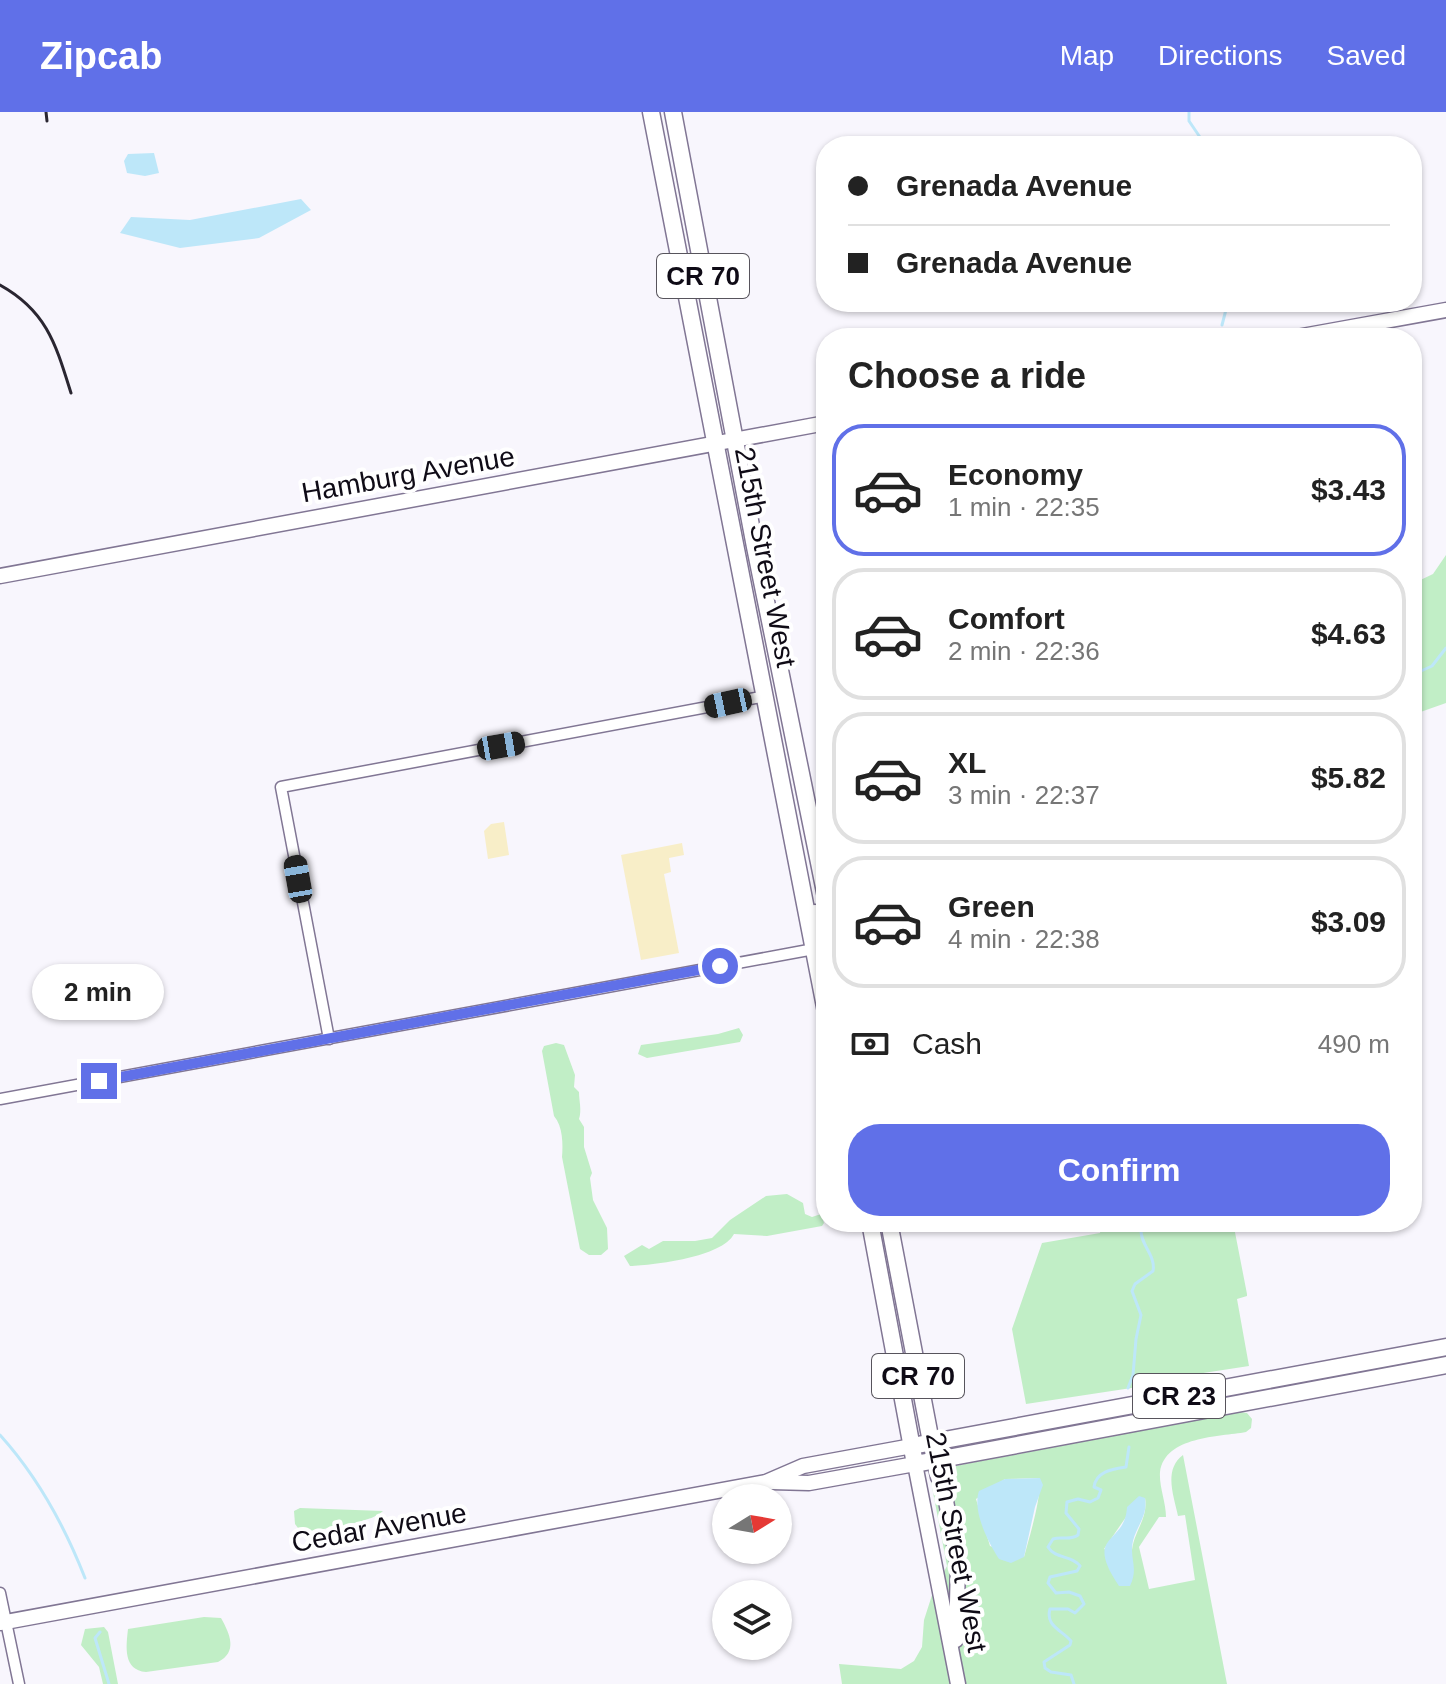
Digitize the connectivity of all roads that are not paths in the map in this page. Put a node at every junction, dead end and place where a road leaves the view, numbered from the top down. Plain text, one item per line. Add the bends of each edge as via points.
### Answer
1 (651, 112) edge
2 (673, 112) edge
3 (1446, 310) edge
4 (1346, 328) edge
5 (816, 425) edge
6 (734, 440) junction
7 (717, 443) junction
8 (0, 576) edge
9 (766, 696) junction
10 (788, 811) junction
11 (816, 847) edge
12 (816, 914) edge
13 (814, 949) junction
14 (816, 951) edge
15 (816, 960) edge
16 (329, 1039) junction
17 (0, 1099) edge
18 (872, 1232) edge
19 (891, 1232) edge
20 (1446, 1347) edge
21 (1446, 1365) edge
22 (931, 1442) junction
23 (912, 1446) junction
24 (934, 1460) junction
25 (915, 1464) junction
26 (766, 1482) junction
27 (0, 1593) edge
28 (3, 1623) edge
29 (19, 1684) edge
30 (958, 1684) edge

1 - 7 main road, 215th Street West / CR 70
2 - 6 main road, 215th Street West / CR 70
3 - 4 street
5 - 6 street, Hamburg Avenue
6 - 7 street, Hamburg Avenue
6 - 11 main road, 215th Street West / CR 70
7 - 8 street, Hamburg Avenue
7 - 9 main road, 215th Street West / CR 70
9 - 10 main road, 215th Street West / CR 70
9 - 16 street via 281,787
10 - 12 main road
10 - 13 main road, 215th Street West / CR 70
13 - 14 main road
13 - 15 main road, 215th Street West / CR 70
13 - 16 street
16 - 17 street
18 - 23 main road, 215th Street West / CR 70
19 - 22 main road, 215th Street West / CR 70
20 - 22 main road, Cedar Avenue / CR 23
21 - 24 main road, Cedar Avenue / CR 23
22 - 23 main road, Cedar Avenue / CR 23
22 - 24 street
23 - 25 main road, 215th Street West / CR 70
23 - 26 street, Cedar Avenue / CR 23 via 803,1466
24 - 25 main road, Cedar Avenue / CR 23
24 - 30 street via 957,1556
25 - 26 street, Cedar Avenue / CR 23 via 809,1483
25 - 30 street, 215th Street West
26 - 28 street, Cedar Avenue / CR 23
27 - 28 street
28 - 29 street

